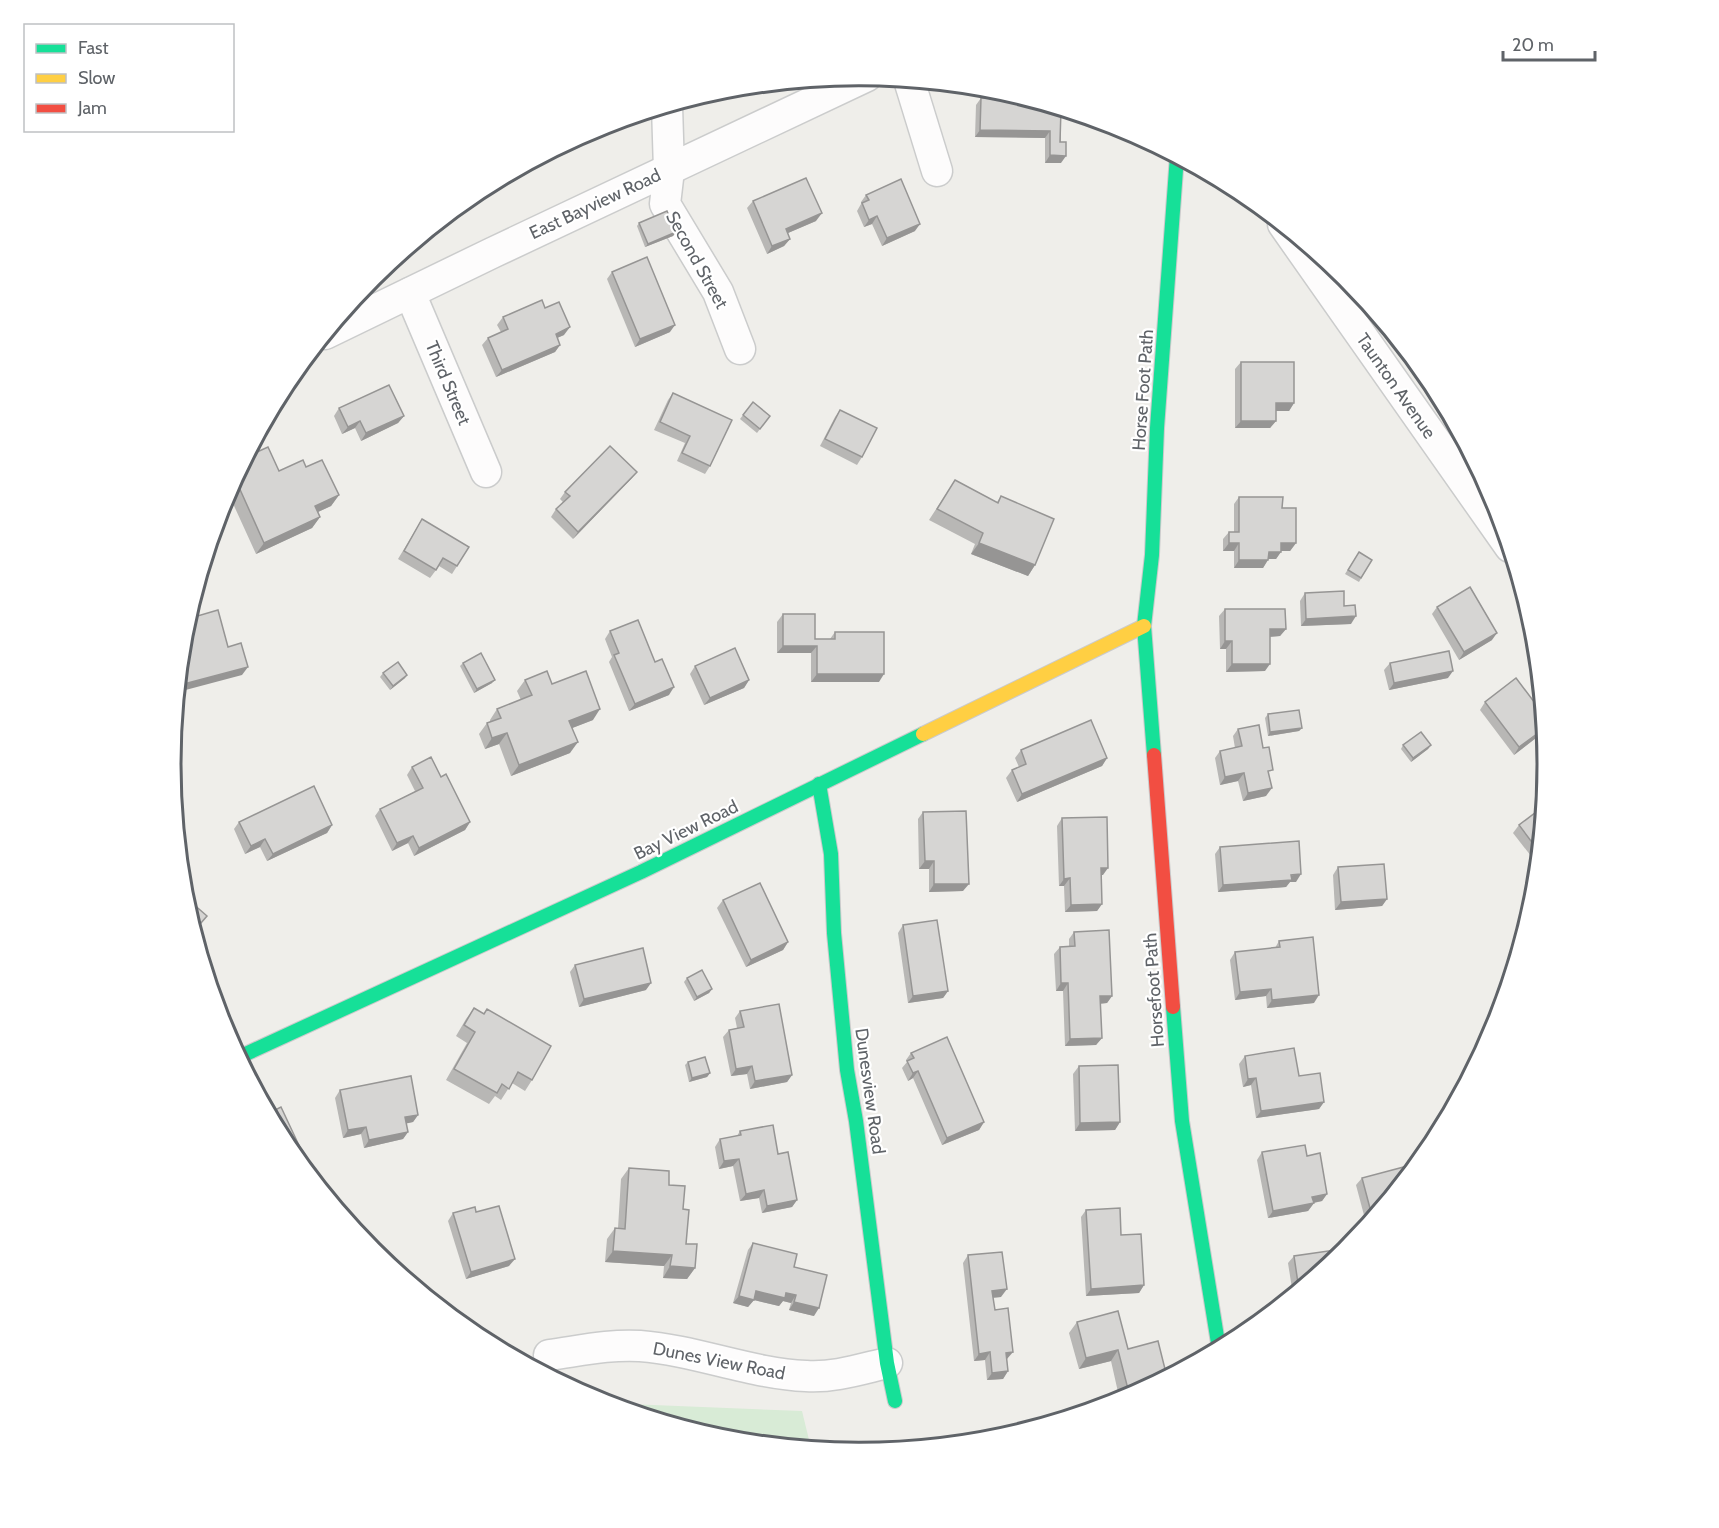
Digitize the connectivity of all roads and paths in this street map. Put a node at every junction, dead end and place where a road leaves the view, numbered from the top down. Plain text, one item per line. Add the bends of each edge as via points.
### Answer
1 (845, 86) edge
2 (911, 88) edge
3 (667, 114) edge
4 (1176, 164) edge
5 (669, 170) junction
6 (937, 171) dead end
7 (1300, 248) edge
8 (410, 293) junction
9 (342, 326) edge
10 (740, 349) dead end
11 (486, 472) dead end
12 (1493, 523) edge
13 (1144, 626) junction
14 (819, 784) junction
15 (246, 1054) edge
16 (1218, 1340) edge
17 (549, 1355) dead end
18 (887, 1363) junction
19 (895, 1401) dead end

1 - 5 street, East Bayview Road
2 - 6 street
3 - 5 street, Second Street
4 - 13 street, Horse Foot Path via 1152,555
5 - 8 street, East Bayview Road
5 - 10 street, Second Street via 665,204 718,292
7 - 12 street, Taunton Avenue
8 - 9 street, East Bayview Road
8 - 11 street, Third Street
13 - 14 street, Bay View Road
13 - 16 street, Horsefoot Path via 1182,1121
14 - 15 street, Bay View Road via 630,877
14 - 18 street, Dunesview Road via 831,854 846,1062
17 - 18 street, Dunes View Road via 640,1346 807,1376
18 - 19 street, Dunesview Road

